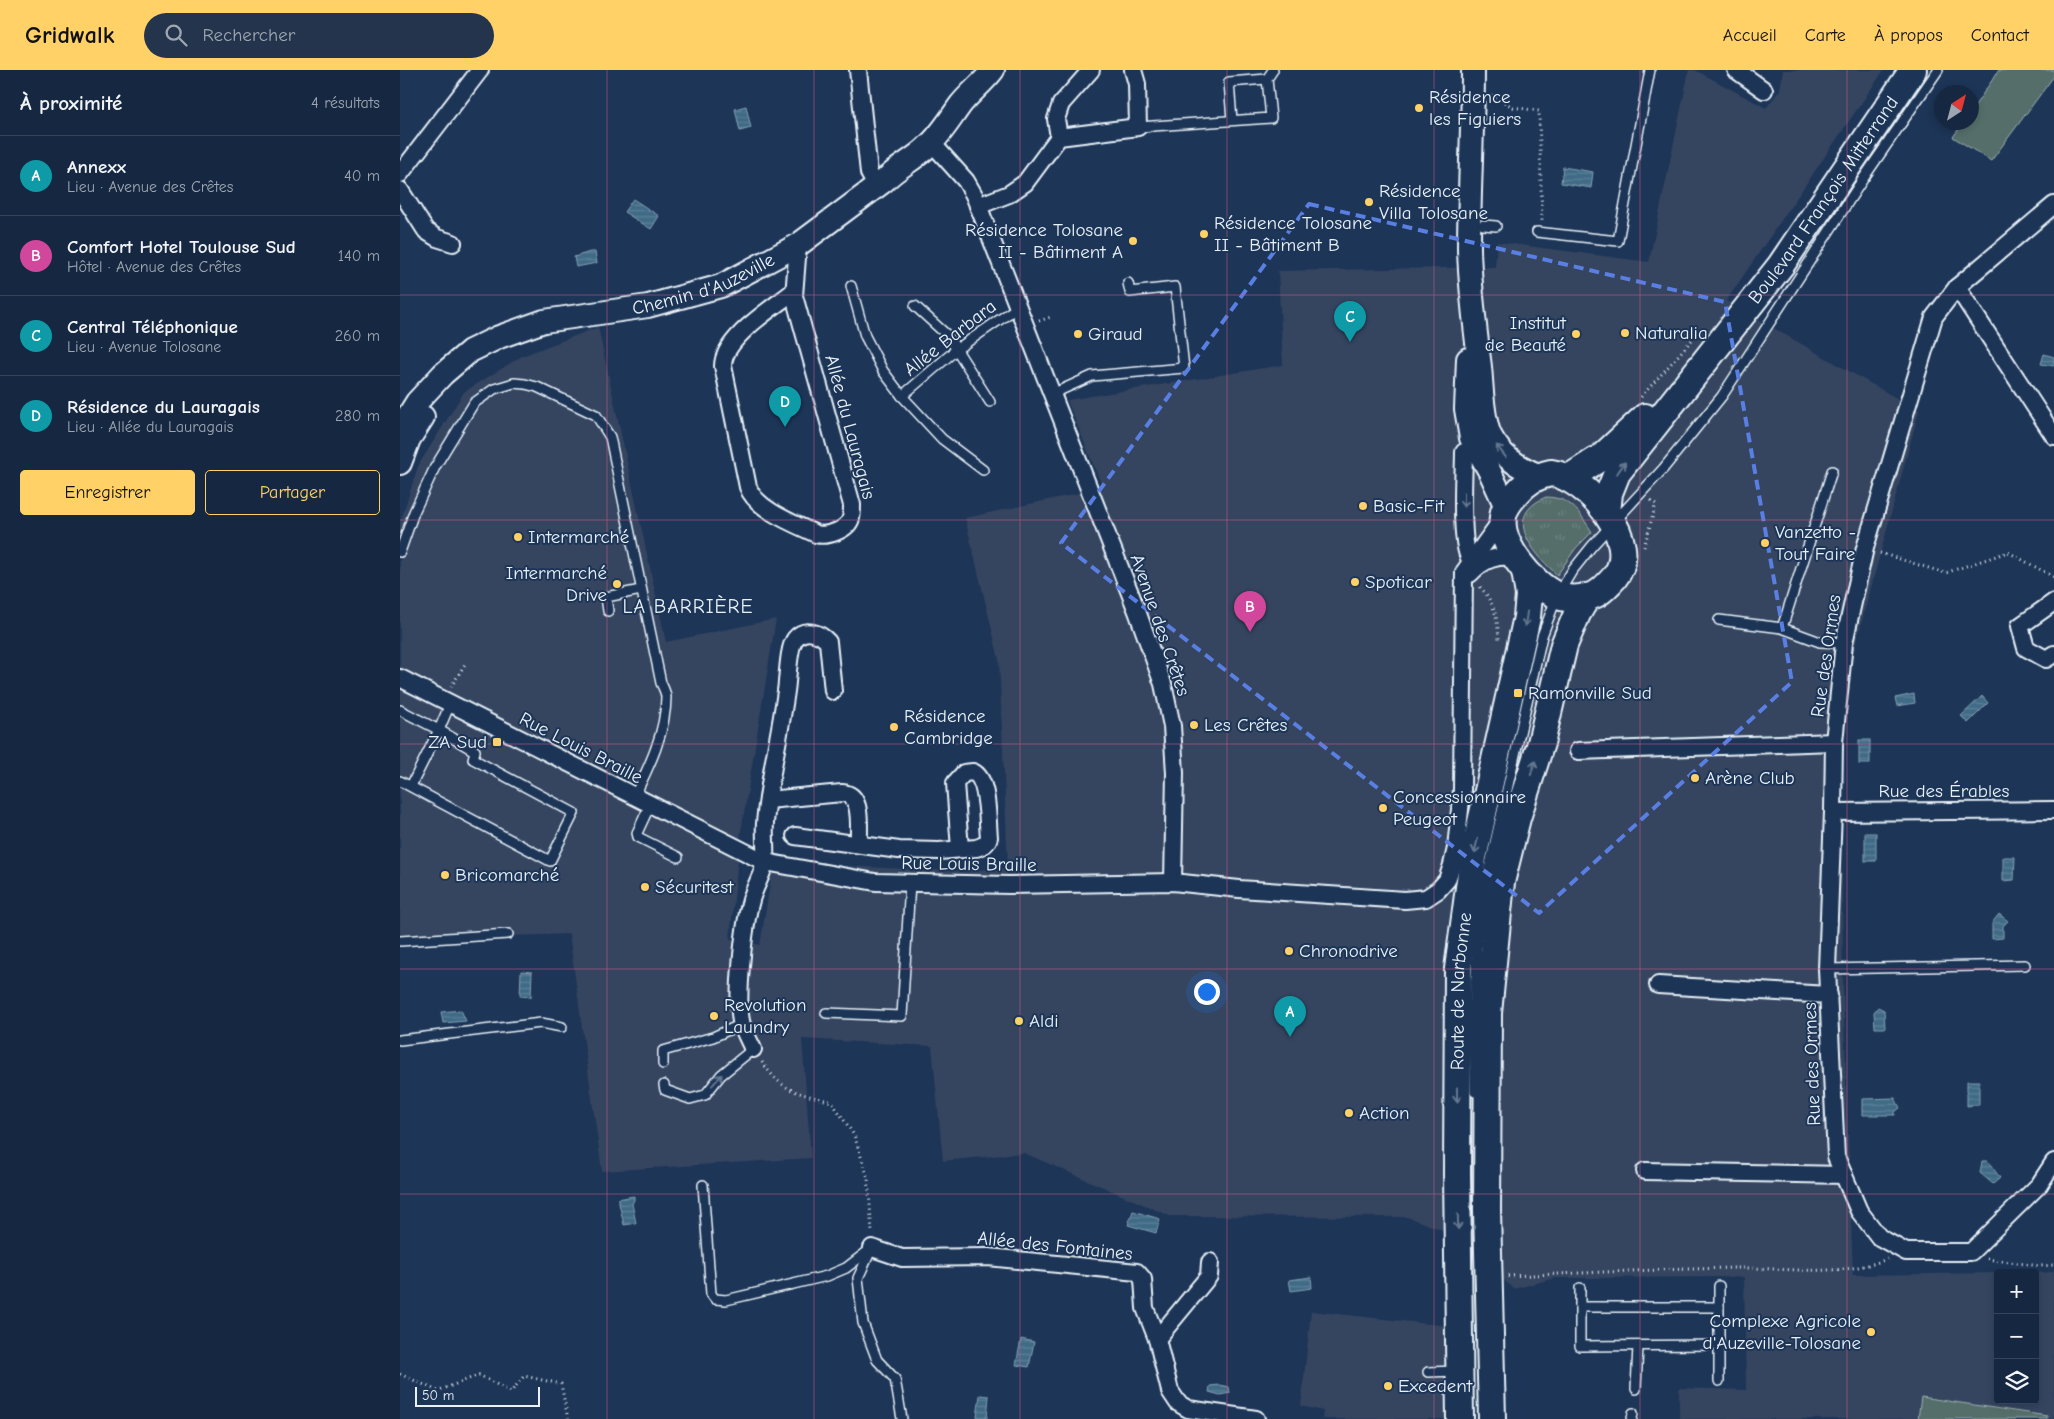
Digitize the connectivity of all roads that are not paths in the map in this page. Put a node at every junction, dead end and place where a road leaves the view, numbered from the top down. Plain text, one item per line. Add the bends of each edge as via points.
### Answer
1 (480, 70) edge
2 (858, 70) edge
3 (1091, 70) edge
4 (1133, 70) edge
5 (1273, 70) edge
6 (1650, 70) edge
7 (1736, 70) edge
8 (1913, 70) edge
9 (1938, 70) edge
10 (1473, 77) edge
11 (987, 78) edge
12 (1267, 79) junction
13 (1764, 90) dead end
14 (1232, 120) junction
15 (1138, 127) junction
16 (1059, 137) junction
17 (936, 148) junction
18 (400, 174) edge
19 (880, 184) junction
20 (400, 190) edge
21 (2054, 205) edge
22 (978, 206) junction
23 (1483, 225) dead end
24 (1496, 226) dead end
25 (1540, 232) road end
26 (453, 243) dead end
27 (798, 245) junction
28 (1128, 283) dead end
29 (851, 286) dead end
30 (1957, 287) junction
31 (1471, 289) junction
32 (794, 291) junction
33 (915, 306) dead end
34 (1018, 307) junction
35 (1732, 330) junction
36 (499, 337) junction
37 (957, 349) junction
38 (1052, 394) junction
39 (902, 396) junction
40 (990, 402) dead end
41 (1466, 409) junction
42 (400, 429) edge
43 (2054, 436) edge
44 (1464, 452) joint
45 (400, 463) edge
46 (983, 470) dead end
47 (1832, 471) dead end
48 (1538, 475) junction
49 (1569, 478) junction
50 (1504, 513) junction
51 (1610, 518) junction
52 (400, 552) edge
53 (1520, 564) junction
54 (1468, 574) junction
55 (641, 590) junction
56 (1557, 596) junction
57 (1588, 597) junction
58 (2054, 602) edge
59 (608, 611) dead end
60 (1719, 620) dead end
61 (1782, 628) junction
62 (1844, 643) junction
63 (2054, 654) edge
64 (402, 680) edge
65 (833, 691) dead end
66 (450, 697) junction
67 (400, 710) edge
68 (439, 730) junction
69 (1834, 742) junction
70 (1578, 750) dead end
71 (400, 781) edge
72 (411, 786) junction
73 (634, 796) junction
74 (768, 800) junction
75 (650, 805) junction
76 (2054, 810) edge
77 (1833, 812) junction
78 (795, 836) dead end
79 (859, 844) junction
80 (960, 850) dead end
81 (678, 856) dead end
82 (765, 862) junction
83 (1173, 882) junction
84 (910, 883) junction
85 (508, 934) dead end
86 (400, 941) edge
87 (2025, 965) dead end
88 (1827, 969) junction
89 (1658, 985) dead end
90 (1829, 995) junction
91 (826, 1013) dead end
92 (742, 1024) junction
93 (562, 1027) dead end
94 (400, 1040) edge
95 (753, 1049) joint
96 (663, 1064) dead end
97 (664, 1085) dead end
98 (1475, 1104) dead end
99 (2054, 1162) edge
100 (1645, 1170) dead end
101 (1844, 1175) junction
102 (703, 1185) dead end
103 (2047, 1185) edge
104 (872, 1248) junction
105 (1210, 1262) dead end
106 (1719, 1286) dead end
107 (1580, 1288) dead end
108 (1580, 1307) junction
109 (1719, 1307) junction
110 (1157, 1339) junction
111 (1719, 1345) junction
112 (1638, 1346) junction
113 (1459, 1371) junction
114 (1428, 1372) dead end
115 (1719, 1381) dead end
116 (1636, 1389) dead end
117 (902, 1419) edge
118 (1256, 1419) edge
119 (1460, 1419) edge
120 (1492, 1419) edge

1 - 18 street
2 - 19 street via 869,173
3 - 16 street via 1061,104 1056,119
4 - 15 street via 1137,84
5 - 12 lane
6 - 25 lane via 1618,241
7 - 13 street
8 - 35 main road, Boulevard François Mitterrand via 1781,265
9 - 51 lane via 1722,396 1663,469
10 - 31 street
11 - 17 street, Chemin d'Auzeville via 962,104
12 - 14 lane via 1229,82
12 - 14 lane via 1271,118
14 - 15 lane
15 - 16 street
16 - 22 street via 1025,183 1009,194
17 - 19 street, Chemin d'Auzeville via 894,170
17 - 22 street, Avenue des Crêtes via 966,181
19 - 27 street, Chemin d'Auzeville
20 - 26 street via 426,231
21 - 30 street, Rue des Ormes
22 - 34 street, Avenue des Crêtes
23 - 24 lane
27 - 32 street, Allée du Lauragais
27 - 36 street, Chemin d'Auzeville via 721,286 648,306 544,321
28 - 38 lane via 1130,292 1175,287 1184,368 1092,376
29 - 39 lane via 865,336 883,371
30 - 43 street
30 - 62 street, Rue des Ormes via 1934,317 1865,548
31 - 41 street
48 -> 31 street via 1508,460 1489,432
32 - 32 street, Allée du Lauragais via 852,505 849,522 824,535 816,534 761,505 752,496 723,366 732,341
33 - 37 lane via 948,336
34 - 37 lane, Allée Barbara
34 - 38 street, Avenue des Crêtes
35 - 49 main road, Boulevard François Mitterrand via 1603,456
51 -> 35 main road, Boulevard François Mitterrand via 1609,493 1617,472
36 - 42 street, Chemin d'Auzeville via 470,351 443,374 417,402
36 - 45 street, Chemin d'Auzeville via 426,410
37 - 39 lane, Allée Barbara
37 - 40 lane
38 - 83 street, Avenue des Crêtes via 1163,684 1172,726 1175,773
39 - 46 lane via 942,439
41 - 44 lane
41 - 50 street via 1471,438 1490,472
44 -> 54 street via 1464,542
47 - 61 lane
48 - 49 main road via 1551,473
48 - 50 main road via 1523,486
49 - 51 main road via 1587,492
50 - 53 main road via 1506,540
50 - 54 street
51 - 56 lane
51 - 57 main road via 1621,538 1623,557 1618,573 1606,587
52 - 55 lane via 423,491 468,410 494,389 524,384 596,415 610,437
53 - 54 street via 1500,556 1492,557
53 - 56 main road
53 -> 113 main road, Route de Narbonne via 1528,595 1527,617 1473,858 1458,969
54 - 83 street via 1462,790 1452,865 1447,880 1438,890 1426,898 1405,900
55 - 59 lane via 606,597
55 - 73 lane via 666,696 652,761
56 - 57 main road
56 - 98 lane via 1542,636 1486,882 1477,949
120 -> 57 main road, Route de Narbonne via 1487,1210 1488,1013 1501,882 1541,742 1564,645
58 - 63 street via 2020,626 2026,648 2046,659
60 - 61 lane
61 - 62 lane via 1820,642
62 - 69 street, Rue des Ormes
64 - 66 street, Rue Louis Braille
65 - 74 street via 828,642 818,634 798,636 793,643
66 - 68 lane
66 - 73 street, Rue Louis Braille
67 - 68 lane
68 - 72 lane
68 - 72 lane via 475,751 473,759 574,813 550,860
69 - 70 street
69 - 77 street, Rue des Ormes
71 - 72 lane
73 - 75 street, Rue Louis Braille
74 - 79 street via 842,792 850,794 857,804
74 - 82 street
75 - 81 lane via 636,833 638,837
75 - 82 street, Rue Louis Braille
76 - 77 street, Rue des Érables
77 - 88 street, Rue des Ormes
78 - 79 street
79 - 80 street via 899,850
82 - 84 street, Rue Louis Braille via 874,882
82 - 92 street via 753,889 746,924 740,985
83 - 84 street, Rue Louis Braille
84 - 91 lane via 902,1016
85 - 86 lane
87 - 88 lane
88 - 90 street, Rue des Ormes
89 - 90 street
90 - 101 street, Rue des Ormes via 1836,1157
92 - 95 street
92 - 96 lane via 714,1037 663,1051
93 - 94 lane via 541,1023
97 -> 95 lane via 665,1090 690,1099 705,1095 721,1075
99 - 103 street
100 - 101 street
101 - 103 street, Rue des Ormes via 1859,1211 1879,1237 1906,1252 1971,1252
102 - 104 lane via 710,1294 715,1300 827,1276 846,1268
104 - 110 street, Allée des Fontaines via 902,1258 988,1257 1137,1272 1143,1279 1145,1308
104 - 117 lane via 858,1278 863,1323 877,1360 894,1379
105 - 110 street via 1209,1276
106 - 109 lane
107 - 108 lane
108 - 109 lane
108 - 112 lane via 1580,1346
109 - 111 lane
110 - 118 street, Allée des Fontaines via 1170,1391 1178,1403 1188,1409
111 - 112 lane
111 - 115 lane
112 - 116 lane
113 - 114 lane
113 - 119 main road, Route de Narbonne

